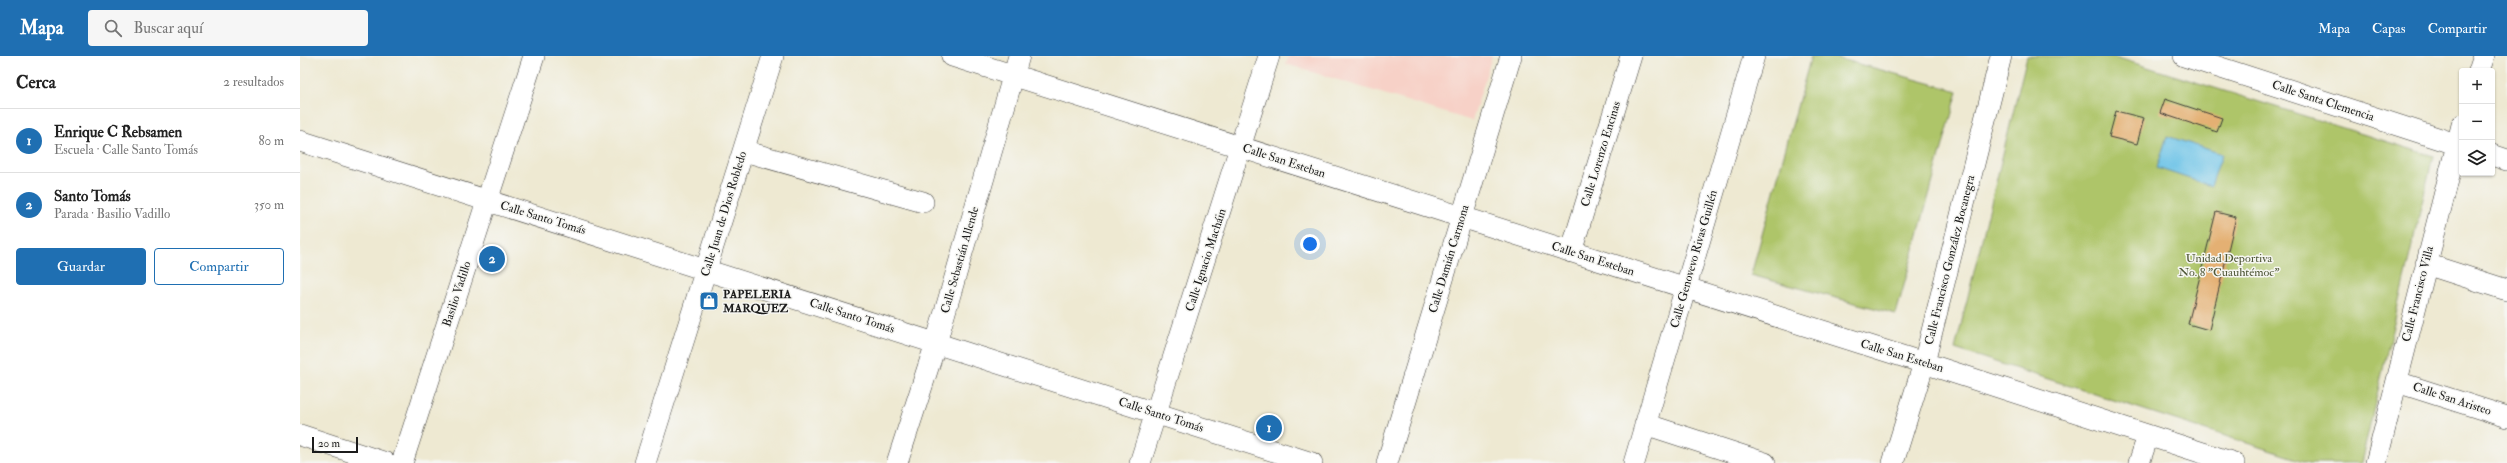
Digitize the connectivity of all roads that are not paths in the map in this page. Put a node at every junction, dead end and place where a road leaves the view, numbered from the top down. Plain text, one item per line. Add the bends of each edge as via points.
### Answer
1 (534, 56) edge
2 (773, 56) edge
3 (952, 56) edge
4 (1269, 56) edge
5 (1511, 56) edge
6 (1631, 56) edge
7 (1754, 56) edge
8 (2001, 56) edge
9 (2184, 56) edge
10 (2484, 56) edge
11 (2237, 64) edge
12 (1016, 66) edge
13 (2480, 68) edge
14 (2459, 138) edge
15 (2459, 140) edge
16 (300, 141) edge
17 (1241, 147) junction
18 (744, 151) junction
19 (2495, 156) edge
20 (2507, 160) edge
21 (487, 200) junction
22 (923, 202) dead end
23 (1462, 218) junction
24 (1571, 252) junction
25 (2426, 264) junction
26 (707, 270) junction
27 (1685, 288) junction
28 (2507, 290) edge
29 (936, 343) junction
30 (1924, 363) junction
31 (2396, 382) junction
32 (1157, 414) junction
33 (2507, 417) edge
34 (1645, 424) junction
35 (300, 435) edge
36 (2148, 436) junction
37 (1261, 455) edge
38 (386, 463) edge
39 (402, 463) edge
40 (645, 463) edge
41 (897, 463) edge
42 (1140, 463) edge
43 (1312, 463) edge
44 (1387, 463) edge
45 (1634, 463) edge
46 (1765, 463) edge
47 (1893, 463) edge
48 (2139, 463) edge
49 (2234, 463) edge
50 (2376, 463) edge

1 - 21 street, Basilio Vadillo
2 - 18 street, Calle Juan de Dios Robledo
3 - 12 street, Calle San Esteban
4 - 17 street, Calle Ignacio Macháin
5 - 23 street, Calle Damián Carmona
6 - 24 street, Calle Lorenzo Encinas
7 - 27 street, Calle Genovevo Rivas Guillén
8 - 30 street, Calle Francisco González Bocanegra
9 - 11 street, Calle Santa Clemencia
10 - 13 street
11 - 14 street, Calle Santa Clemencia
12 - 17 street, Calle San Esteban
12 - 29 street, Calle Sebastián Allende
15 - 25 street, Calle Francisco Villa
16 - 21 street, Calle Santo Tomás
17 - 23 street, Calle San Esteban
17 - 32 street, Calle Ignacio Macháin
18 - 22 street
18 - 26 street, Calle Juan de Dios Robledo
19 - 20 street
21 - 26 street, Calle Santo Tomás
21 - 39 street, Basilio Vadillo
23 - 24 street, Calle San Esteban
23 - 44 street, Calle Damián Carmona
24 - 27 street, Calle San Esteban
25 - 28 street
25 - 31 street, Calle Francisco Villa
26 - 29 street, Calle Santo Tomás
26 - 40 street, Calle Juan de Dios Robledo
27 - 30 street, Calle San Esteban
27 - 34 street, Calle Genovevo Rivas Guillén
29 - 32 street, Calle Santo Tomás
29 - 41 street, Calle Sebastián Allende
30 - 36 street, Calle San Esteban
30 - 47 street, Calle Francisco González Bocanegra
31 - 33 street, Calle San Aristeo
31 - 50 street, Calle Francisco Villa
32 - 37 street, Calle Santo Tomás
32 - 42 street, Calle Ignacio Macháin
34 - 45 street, Calle Genovevo Rivas Guillén
34 - 46 street
35 - 38 street
36 - 48 street
36 - 49 street, Calle San Esteban
37 - 43 street, Calle Santo Tomás

